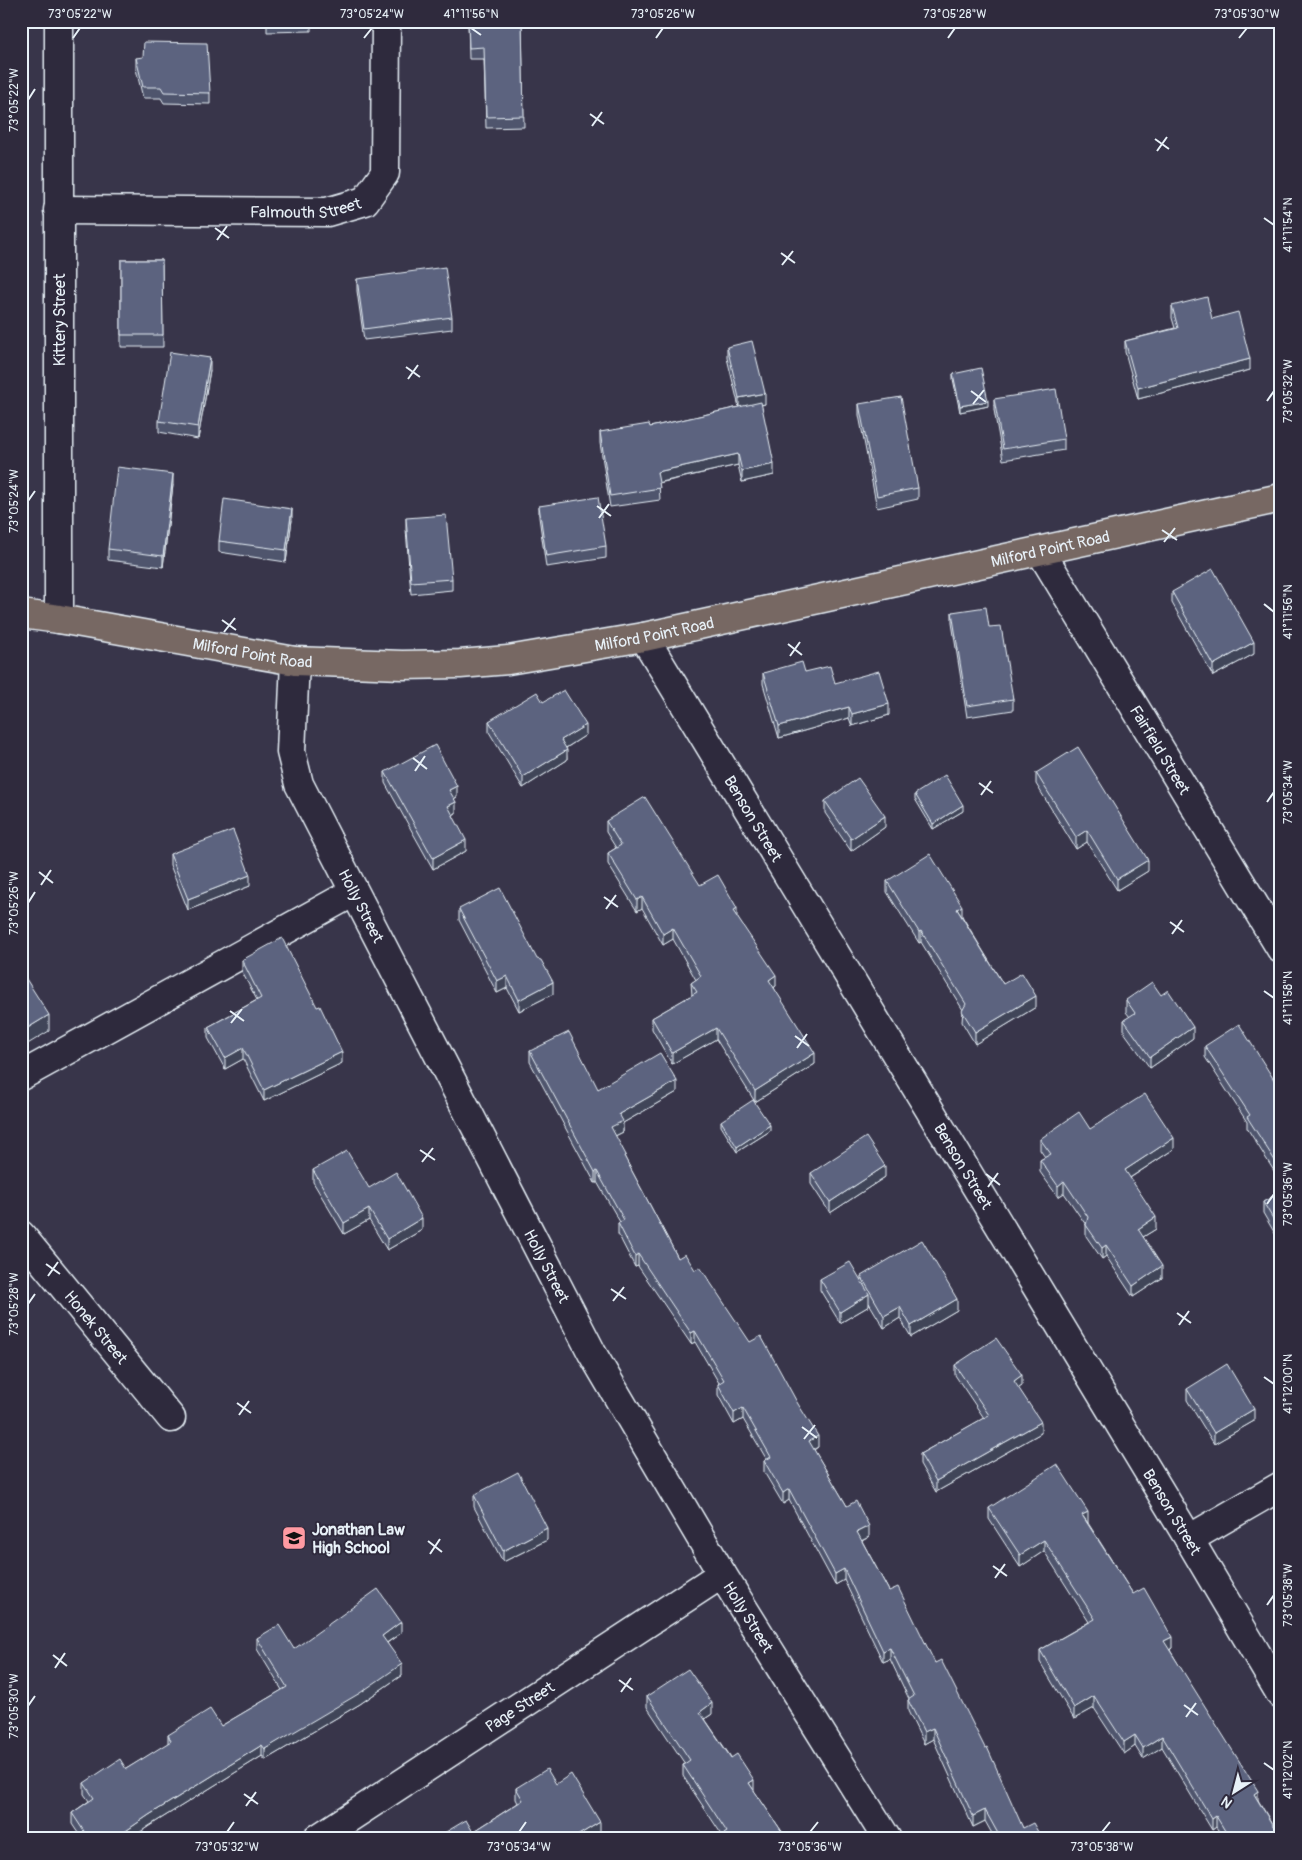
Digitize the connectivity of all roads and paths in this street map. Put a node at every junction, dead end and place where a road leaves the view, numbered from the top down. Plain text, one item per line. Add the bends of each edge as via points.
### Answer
1 (59, 21) edge
2 (386, 21) edge
3 (58, 210) junction
4 (1281, 498) edge
5 (1040, 552) junction
6 (21, 614) edge
7 (59, 619) junction
8 (644, 637) junction
9 (295, 661) junction
10 (354, 892) junction
11 (1281, 949) edge
12 (21, 1076) edge
13 (21, 1235) edge
14 (171, 1418) dead end
15 (1281, 1486) edge
16 (1189, 1539) junction
17 (722, 1574) junction
18 (1281, 1695) edge
19 (317, 1839) edge
20 (887, 1839) edge

1 - 3 street, Kittery Street
2 - 3 street, Falmouth Street via 385,173 365,200 327,212
3 - 7 street, Kittery Street
4 - 5 main road, Milford Point Road
5 - 8 main road, Milford Point Road
5 - 11 street, Fairfield Street
6 - 7 main road, Milford Point Road
7 - 9 main road, Milford Point Road
8 - 9 main road, Milford Point Road via 553,653 460,664
8 - 16 street, Benson Street
9 - 10 street, Holly Street via 291,752 294,769
10 - 12 street
10 - 17 street, Holly Street via 592,1352
13 - 14 street, Honek Street
15 - 16 street
16 - 18 street, Benson Street
17 - 19 street, Page Street
17 - 20 street, Holly Street

